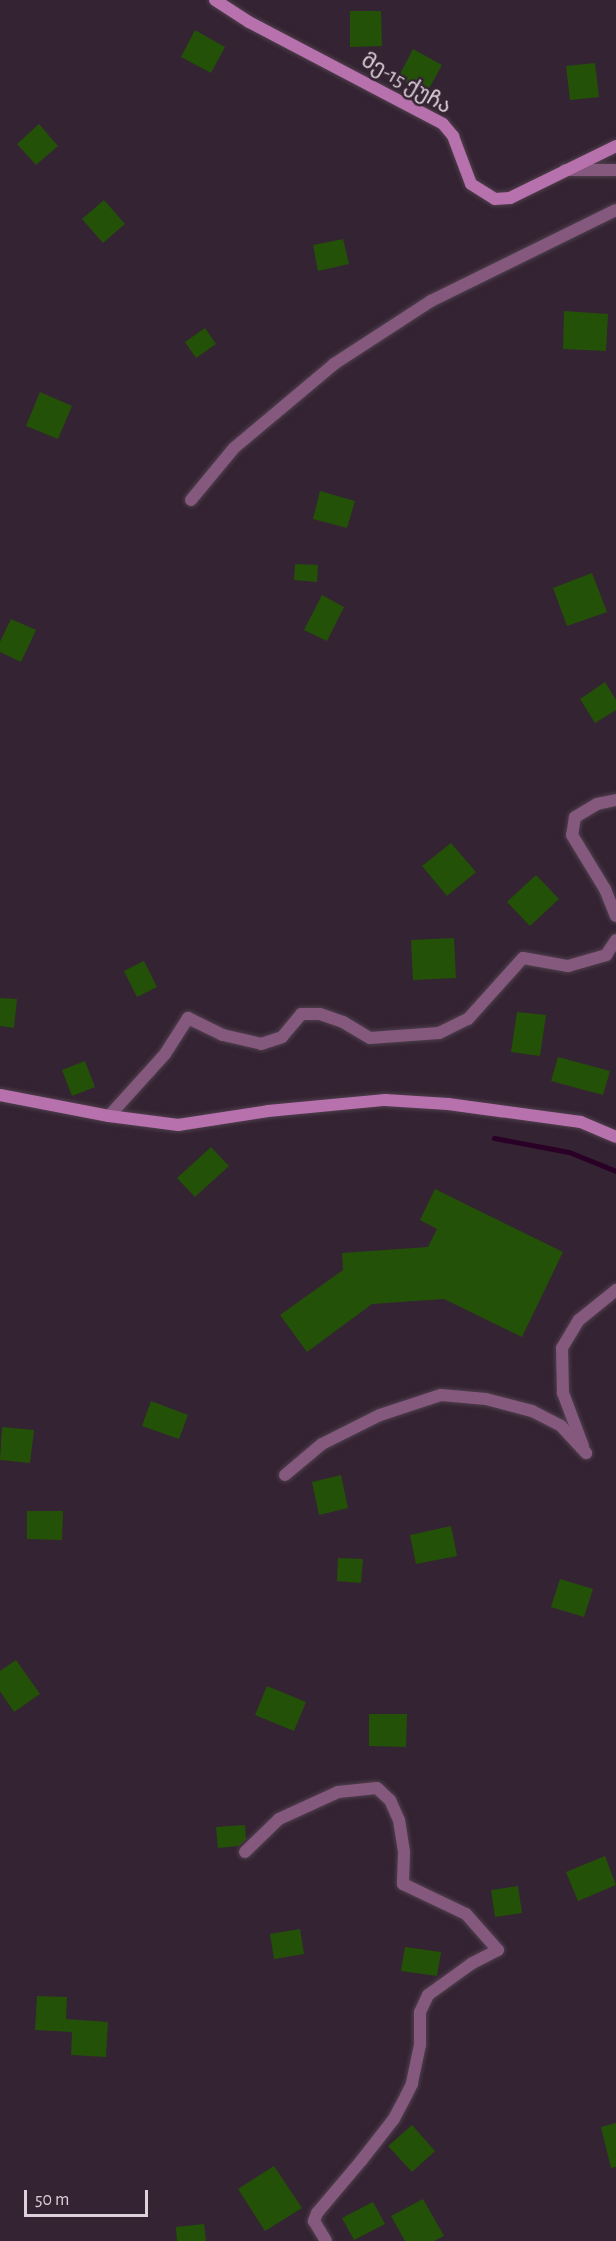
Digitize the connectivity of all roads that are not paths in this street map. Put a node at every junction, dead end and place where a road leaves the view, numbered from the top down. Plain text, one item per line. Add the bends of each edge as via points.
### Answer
1 (215, 0) edge
2 (616, 146) edge
3 (564, 170) junction
4 (616, 170) edge
5 (616, 210) edge
6 (190, 500) dead end
7 (616, 800) edge
8 (616, 916) edge
9 (616, 940) edge
10 (0, 1095) edge
11 (109, 1116) junction
12 (616, 1137) edge
13 (616, 1290) edge
14 (285, 1475) dead end
15 (245, 1852) dead end
16 (326, 2241) edge

1 - 3 street, მე-15 ქუჩა via 249,22 443,124 453,136 471,184 495,199 510,198
2 - 3 street, მე-15 ქუჩა
3 - 4 street
5 - 6 street via 431,300 334,364 234,448
7 - 8 street via 597,804 575,817 572,835 605,889
9 - 11 street via 606,955 568,966 523,958 468,1019 439,1033 370,1038 344,1022 320,1014 301,1014 282,1037 261,1044 224,1035 188,1018 165,1054
10 - 11 street
11 - 12 street via 178,1125 268,1111 384,1100 525,1113 581,1122
13 - 14 street via 579,1320 562,1348 563,1393 586,1453 561,1426 532,1411 486,1399 441,1395 380,1416 322,1444
15 - 16 street via 279,1819 338,1792 377,1788 390,1800 399,1820 404,1884 466,1914 498,1950 428,1995 420,2012 420,2045 412,2084 374,2145 317,2213 314,2222

